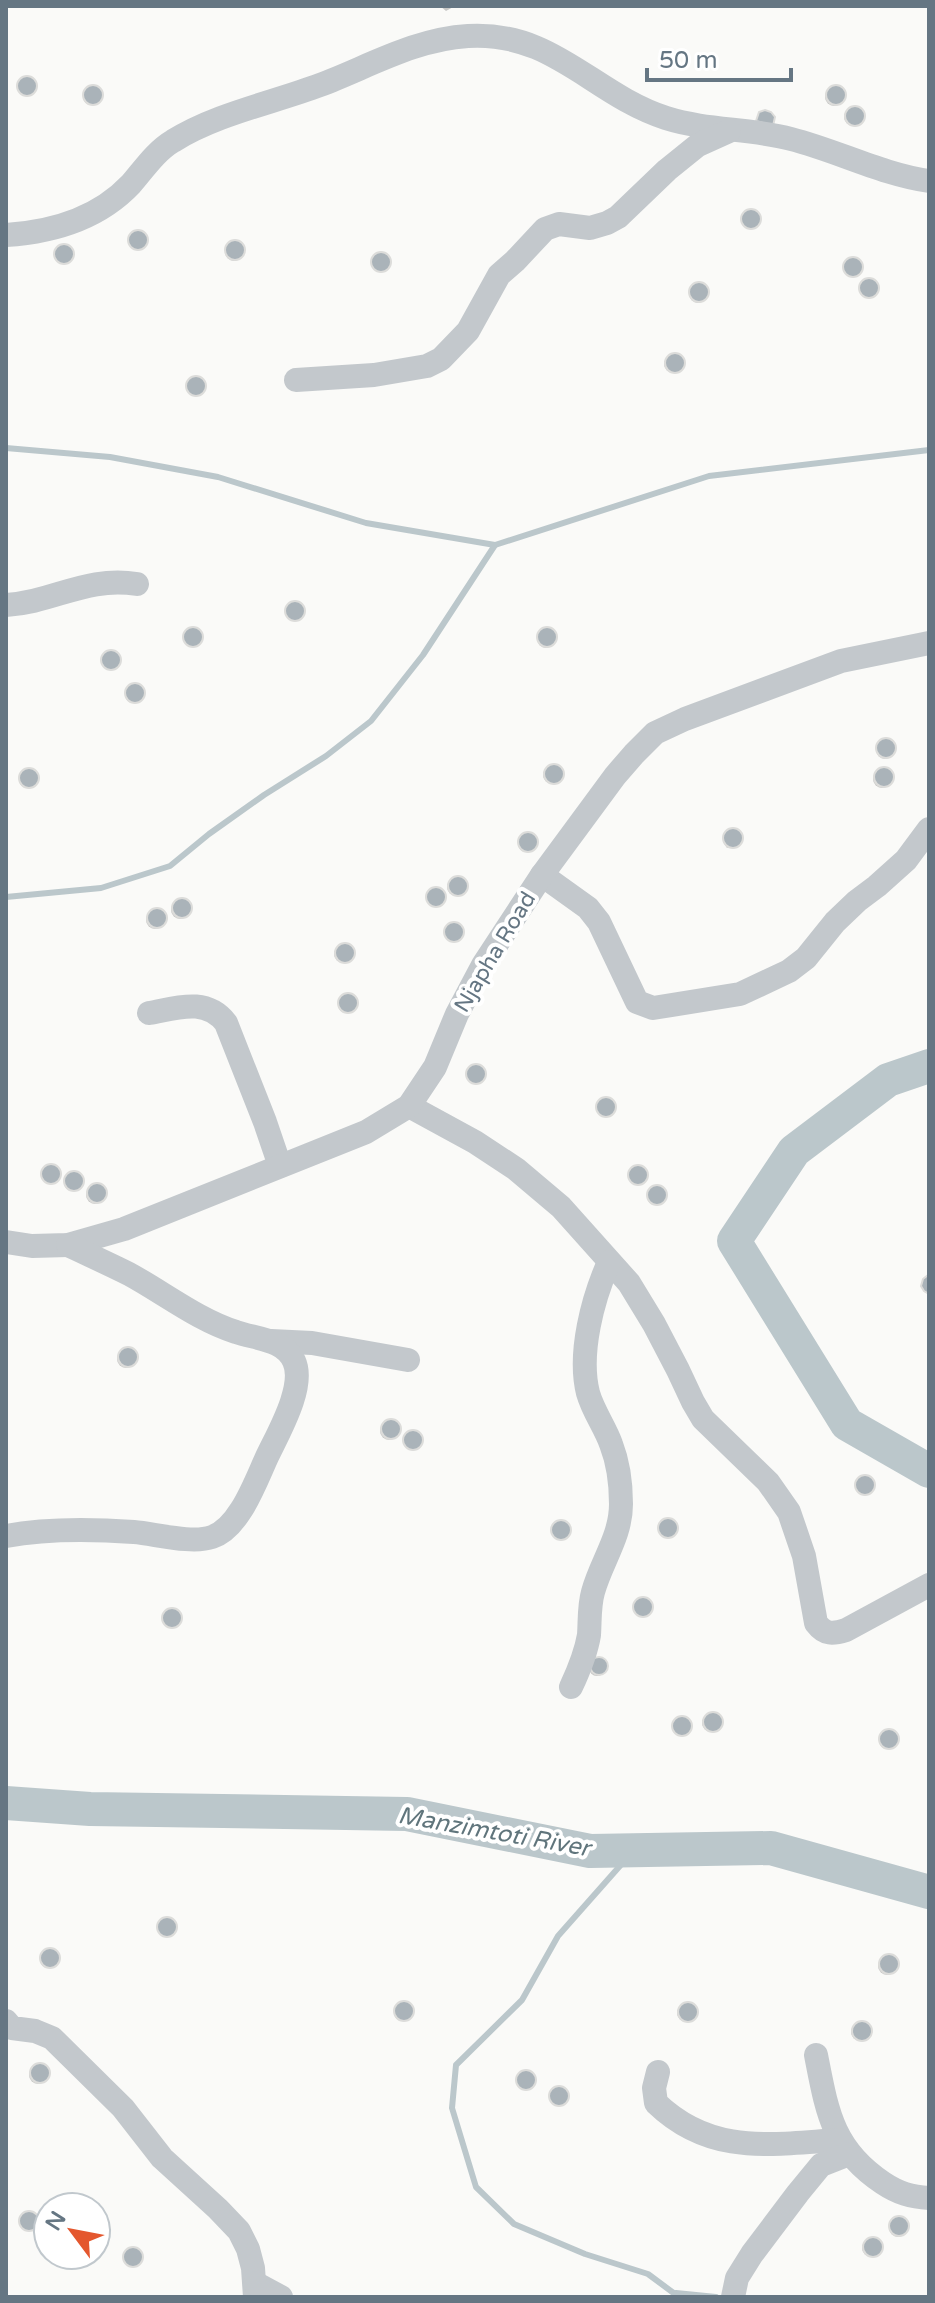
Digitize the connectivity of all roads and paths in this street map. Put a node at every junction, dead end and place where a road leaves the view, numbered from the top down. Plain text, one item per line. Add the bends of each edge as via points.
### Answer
1 (729, 131) junction
2 (929, 181) edge
3 (6, 235) edge
4 (296, 380) dead end
5 (137, 584) dead end
6 (6, 605) edge
7 (929, 643) edge
8 (929, 829) edge
9 (542, 875) junction
10 (149, 1013) dead end
11 (409, 1106) junction
12 (280, 1166) junction
13 (6, 1242) edge
14 (68, 1245) junction
15 (609, 1262) junction
16 (271, 1341) junction
17 (408, 1360) dead end
18 (6, 1536) edge
19 (929, 1585) edge
20 (571, 1687) dead end
21 (8, 2029) edge
22 (816, 2055) dead end
23 (658, 2072) dead end
24 (844, 2147) junction
25 (929, 2198) edge
26 (255, 2290) edge
27 (281, 2297) edge
28 (733, 2297) edge

1 - 2 street via 787,137 891,174
1 - 3 street via 639,107 533,44 465,36 393,54 201,126 165,146 119,196 93,214 62,227
1 - 4 street via 691,150 607,223 545,229 499,275 468,331 441,359 374,375
5 - 6 street via 93,584 28,604
7 - 9 street, Njapha Road via 841,661 655,733 615,776
8 - 9 street via 906,860 789,971 740,994 672,1007 637,1002 599,922
9 - 11 street, Njapha Road via 483,965 435,1067
10 - 12 street via 202,1006 219,1014
11 - 12 street, Njapha Road via 366,1132
11 - 15 street via 516,1169 561,1207
12 - 14 street, Njapha Road via 124,1229
13 - 14 street, Njapha Road
14 - 16 street via 210,1321
15 - 19 street via 654,1324 703,1419 768,1482 789,1512 821,1630 846,1630
15 - 20 street via 589,1326 585,1373 588,1393 611,1444 621,1507 613,1544 593,1591 589,1636
16 - 17 street
16 - 18 street via 296,1364 295,1392 246,1503 222,1533 192,1540 84,1530
21 - 26 street via 52,2038 123,2108 162,2158 239,2231 251,2259
22 - 24 street via 828,2112
23 - 24 street via 656,2103 719,2140
24 - 25 street via 891,2188
24 - 28 street via 813,2174 752,2254 737,2278
26 - 27 street

